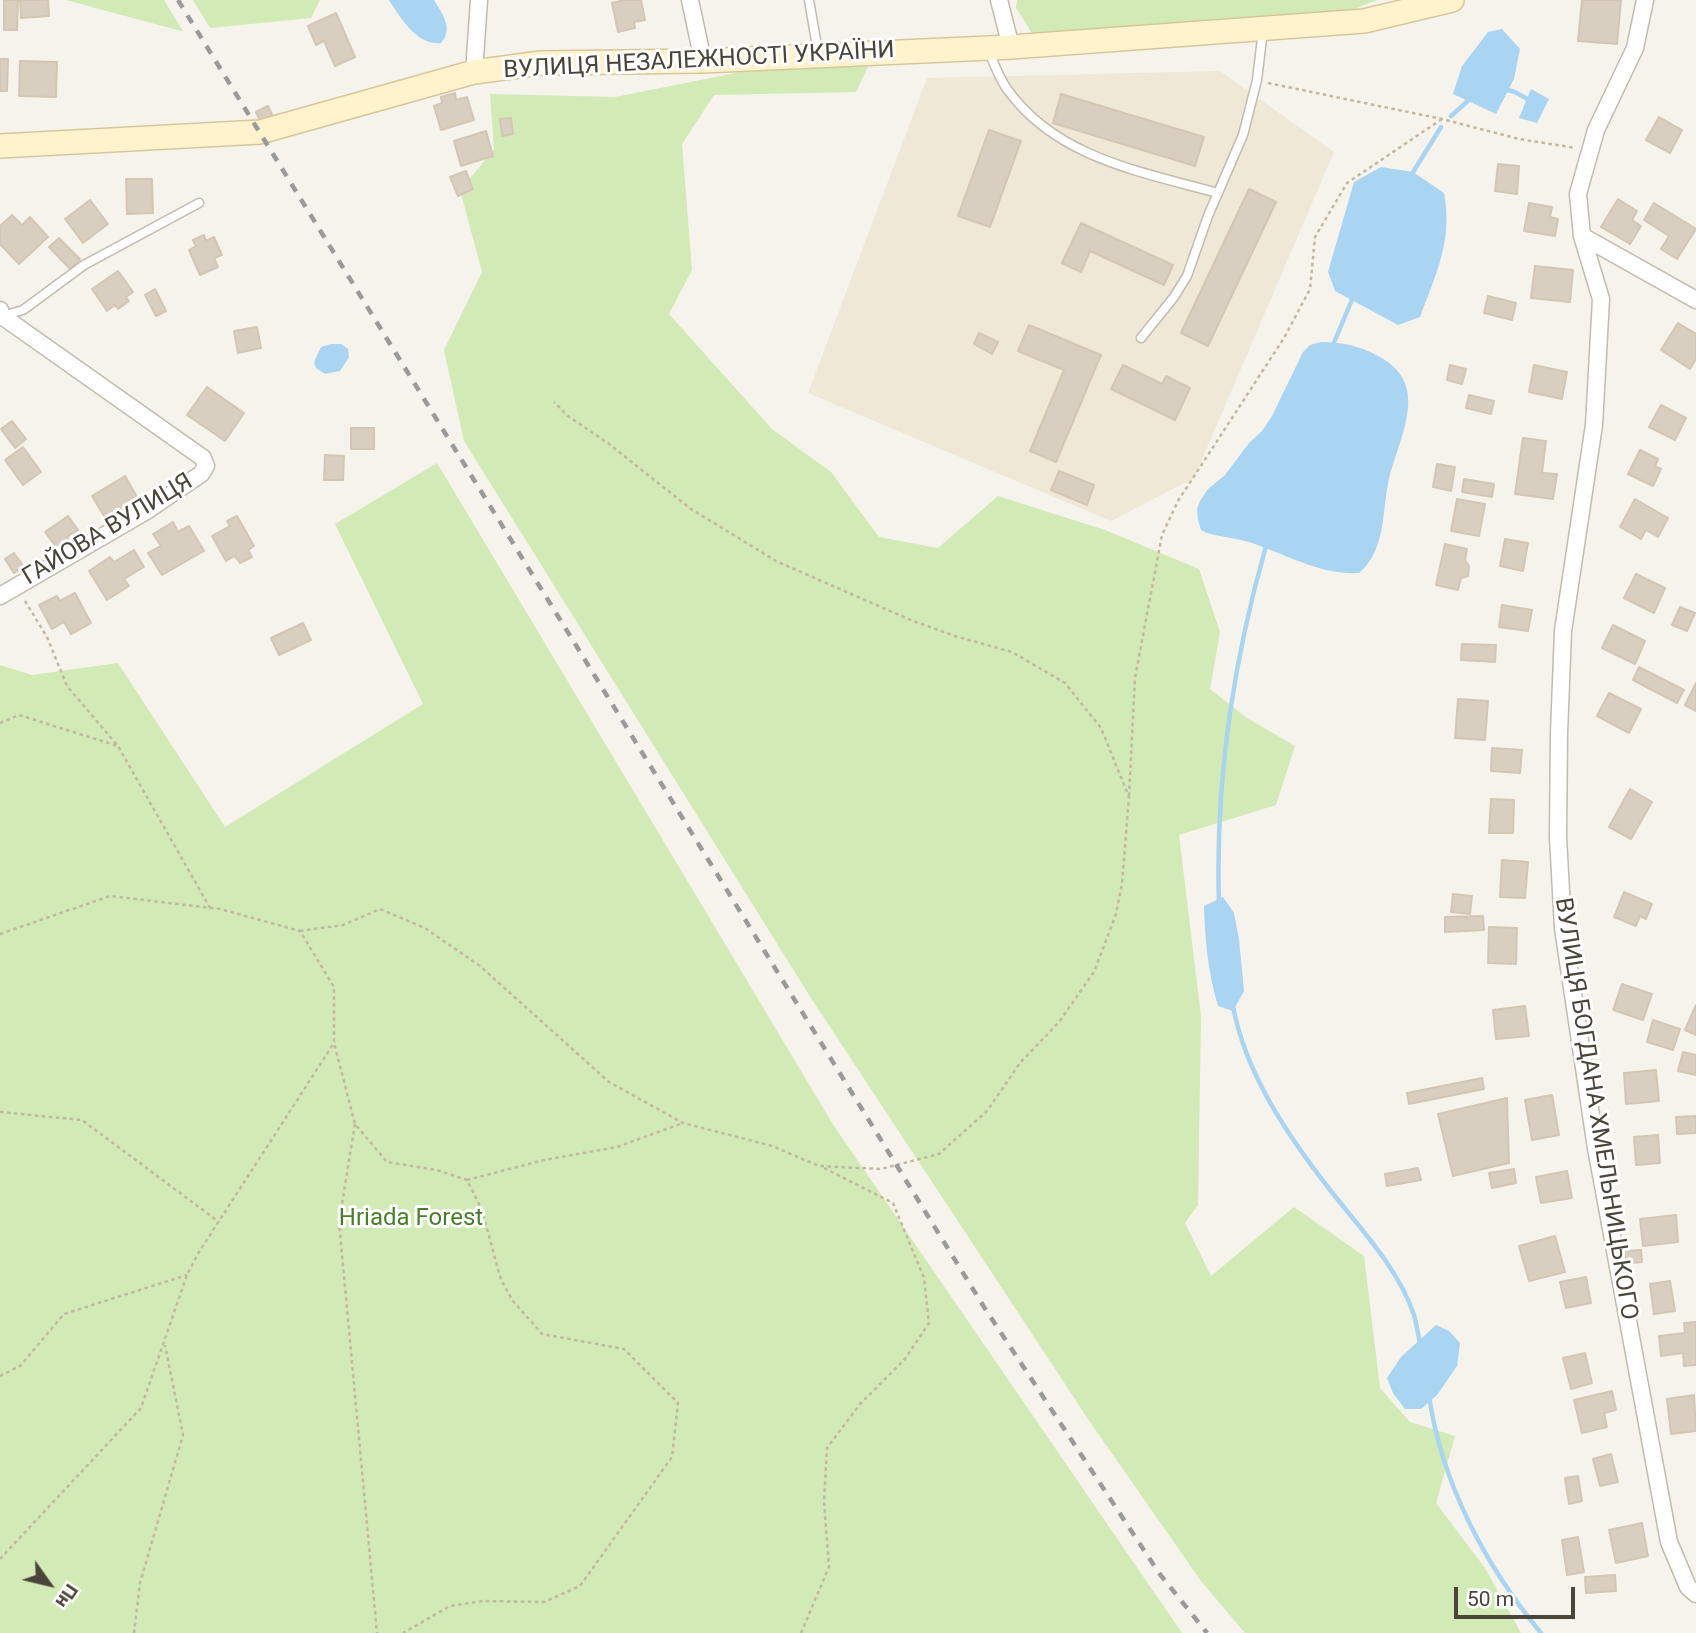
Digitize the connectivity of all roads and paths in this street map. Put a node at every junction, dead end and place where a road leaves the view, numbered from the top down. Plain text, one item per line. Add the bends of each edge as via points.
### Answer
1 (480, 0) edge
2 (690, 0) edge
3 (809, 0) edge
4 (999, 0) edge
5 (1452, 0) edge
6 (1645, 0) edge
7 (1264, 28) junction
8 (1011, 47) junction
9 (987, 48) junction
10 (819, 55) junction
11 (703, 61) junction
12 (474, 72) junction
13 (1257, 80) junction
14 (1441, 119) junction
15 (0, 146) edge
16 (1590, 150) junction
17 (1218, 193) junction
18 (199, 203) dead end
19 (1582, 236) junction
20 (1696, 300) edge
21 (1, 315) edge
22 (1140, 338) dead end
23 (554, 402) dead end
24 (16, 586) junction
25 (0, 596) edge
26 (0, 723) edge
27 (118, 746) junction
28 (1129, 797) junction
29 (210, 908) junction
30 (300, 931) junction
31 (0, 934) edge
32 (334, 1043) junction
33 (0, 1112) edge
34 (683, 1123) junction
35 (355, 1124) junction
36 (819, 1166) junction
37 (467, 1180) junction
38 (219, 1222) junction
39 (187, 1275) junction
40 (164, 1342) junction
41 (0, 1376) edge
42 (0, 1559) edge
43 (1696, 1594) edge
44 (134, 1633) edge
45 (377, 1633) edge
46 (403, 1633) edge
47 (801, 1633) edge

1 - 12 street
2 - 11 street
3 - 10 lane
4 - 8 street
5 - 7 main road, ВУЛИЦЯ НЕЗАЛЕЖНОСТІ УКРАЇНИ via 1364,21
6 - 16 street, ВУЛИЦЯ БОГДАНА ХМЕЛЬНИЦЬКОГО via 1635,48
7 - 8 main road, ВУЛИЦЯ НЕЗАЛЕЖНОСТІ УКРАЇНИ
7 - 13 lane
8 - 9 main road, ВУЛИЦЯ НЕЗАЛЕЖНОСТІ УКРАЇНИ
9 - 10 main road, ВУЛИЦЯ НЕЗАЛЕЖНОСТІ УКРАЇНИ
9 - 17 lane via 1006,88 1039,123 1079,150 1109,163
10 - 11 main road, ВУЛИЦЯ НЕЗАЛЕЖНОСТІ УКРАЇНИ
11 - 12 main road, ВУЛИЦЯ НЕЗАЛЕЖНОСТІ УКРАЇНИ via 541,63
12 - 15 main road, ВУЛИЦЯ НЕЗАЛЕЖНОСТІ УКРАЇНИ via 260,132
13 - 14 path
13 - 17 lane via 1242,135
14 - 16 path via 1519,139
14 - 28 path via 1347,183 1315,237 1310,289 1284,338 1178,501 1162,535 1135,678
16 - 19 street, ВУЛИЦЯ БОГДАНА ХМЕЛЬНИЦЬКОГО via 1578,194
17 - 22 lane via 1186,276
18 - 21 lane via 84,265 23,310
19 - 20 street
19 - 43 street, ВУЛИЦЯ БОГДАНА ХМЕЛЬНИЦЬКОГО via 1601,299 1594,425 1563,631 1558,824 1563,928 1596,1148 1669,1542 1688,1587
21 - 24 street, ГАЙОВА ВУЛИЦЯ via 203,458 206,466 148,510
23 - 28 path via 691,509 776,561 913,621 1013,652 1065,683 1101,728
24 - 25 street, ГАЙОВА ВУЛИЦЯ
24 - 27 path via 47,637 67,686
26 - 27 path via 19,715
27 - 29 path
28 - 36 path via 1116,914 1094,972 987,1111 939,1154 881,1169
29 - 30 path
29 - 31 path via 110,896
30 - 32 path via 334,987
30 - 34 path via 343,925 380,909 425,929 480,966 609,1082
32 - 35 path
32 - 38 path
33 - 38 path via 82,1119
34 - 36 path via 772,1146
34 - 37 path via 617,1147
35 - 37 path via 387,1162
35 - 45 path via 340,1222
36 - 47 path via 893,1203 924,1278 929,1323 905,1359 860,1404 827,1448 824,1503 829,1567
37 - 46 path via 482,1210 501,1280 542,1334 624,1349 678,1403 672,1457 580,1586 544,1602 483,1601 450,1606
38 - 39 path
39 - 40 path
39 - 41 path via 64,1314 20,1366
40 - 42 path via 141,1408
40 - 44 path via 183,1435 140,1583

